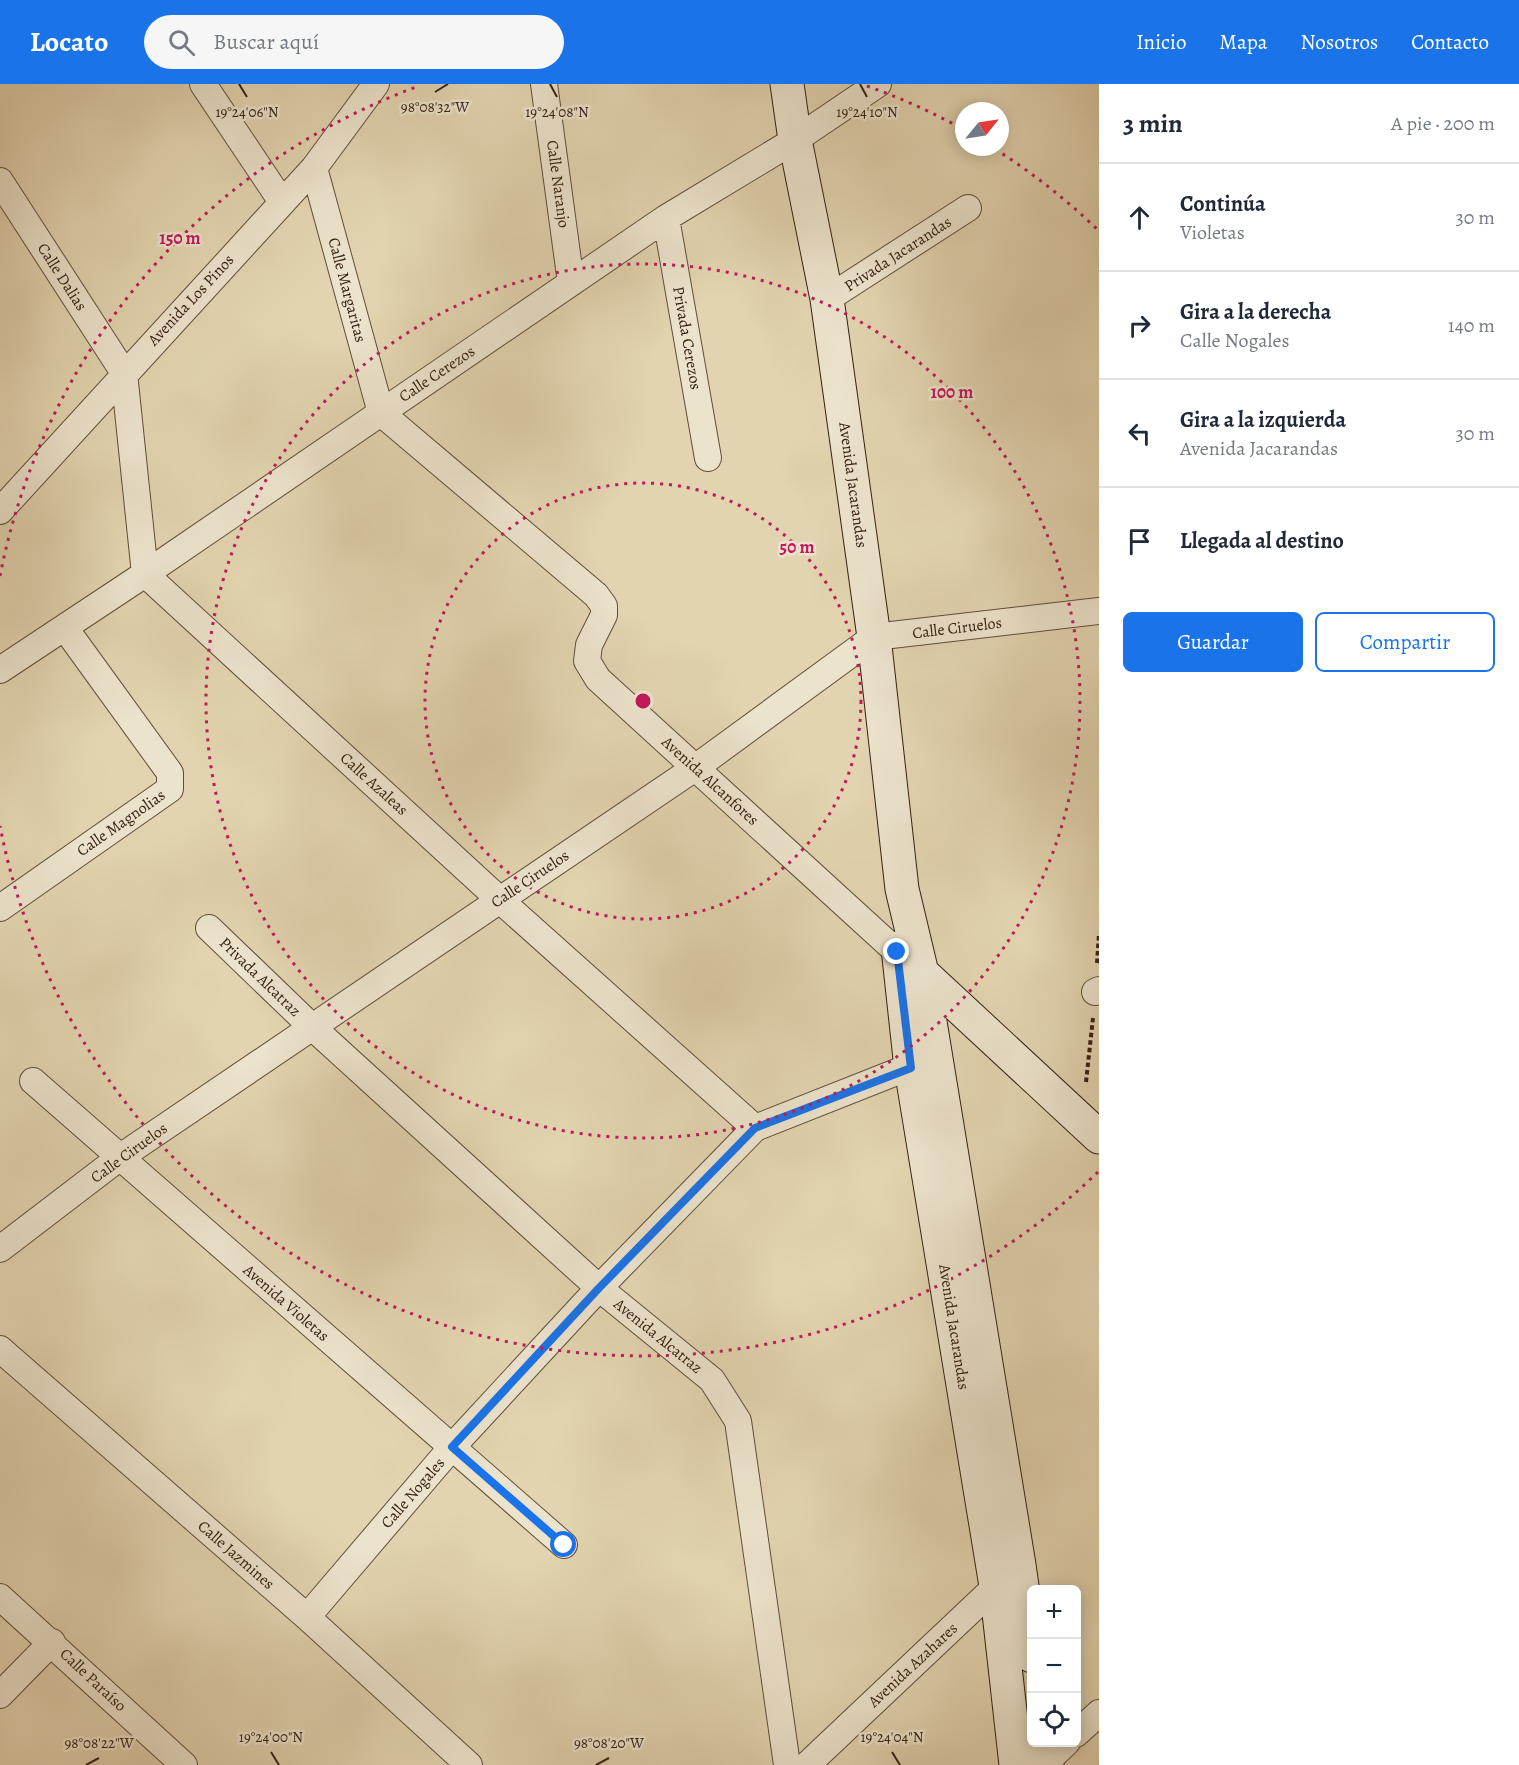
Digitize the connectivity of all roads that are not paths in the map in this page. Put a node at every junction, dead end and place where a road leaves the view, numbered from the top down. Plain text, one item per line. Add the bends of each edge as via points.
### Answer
1 (203, 84) edge
2 (376, 84) edge
3 (544, 84) edge
4 (787, 84) edge
5 (878, 84) edge
6 (795, 140) junction
7 (314, 168) junction
8 (0, 181) edge
9 (282, 202) junction
10 (968, 208) dead end
11 (666, 218) junction
12 (571, 283) junction
13 (827, 299) junction
14 (124, 373) junction
15 (381, 413) junction
16 (708, 458) dead end
17 (1, 509) edge
18 (144, 574) junction
19 (1099, 611) edge
20 (64, 627) junction
21 (874, 637) junction
22 (0, 670) edge
23 (695, 768) junction
24 (902, 889) junction
25 (500, 900) junction
26 (0, 908) edge
27 (209, 928) dead end
28 (897, 952) junction
29 (922, 973) junction
30 (311, 1026) junction
31 (923, 1062) junction
32 (33, 1082) dead end
33 (755, 1128) junction
34 (1091, 1129) edge
35 (119, 1158) junction
36 (0, 1249) edge
37 (599, 1288) junction
38 (0, 1349) edge
39 (452, 1447) junction
40 (564, 1545) dead end
41 (1007, 1576) junction
42 (0, 1597) edge
43 (307, 1617) junction
44 (1027, 1640) edge
45 (51, 1642) junction
46 (0, 1695) edge
47 (1099, 1713) edge
48 (1081, 1730) edge
49 (1044, 1757) edge
50 (184, 1765) edge
51 (469, 1765) edge
52 (788, 1765) edge
53 (807, 1765) edge

1 - 9 street
2 - 7 street, Avenida Los Pinos
3 - 12 street, Calle Naranjo
4 - 6 street, Avenida Jacarandas
5 - 6 street, Calle Cerezos
6 - 11 street, Calle Cerezos
6 - 13 street, Avenida Jacarandas
7 - 9 street, Avenida Los Pinos
7 - 15 street, Calle Margaritas
8 - 14 street, Calle Dalias
9 - 14 street, Avenida Los Pinos
10 - 13 street, Privada Jacarandas
11 - 12 street, Calle Cerezos
11 - 16 street, Privada Cerezos
12 - 15 street, Calle Cerezos
13 - 21 street, Avenida Jacarandas
14 - 17 street, Avenida Los Pinos
14 - 18 street
15 - 18 street, Calle Cerezos
15 - 23 street, Avenida Alcanfores via 596,595 604,606 604,615 589,645 587,661 598,679
18 - 20 street, Calle Cerezos
18 - 25 street, Calle Azaleas
19 - 21 street, Calle Ciruelos
20 - 22 street, Calle Cerezos
20 - 26 street, Calle Magnolias via 170,773 170,789
21 - 23 street, Calle Ciruelos
21 - 24 street, Avenida Jacarandas
23 - 25 street, Calle Ciruelos
23 - 28 street, Avenida Alcanfores
24 - 28 street, Avenida Jacarandas
24 - 29 street, Avenida Jacarandas
25 - 30 street, Calle Ciruelos
25 - 33 street, Calle Azaleas
27 - 30 street, Privada Alcatraz
28 - 29 street, Avenida Alcanfores
28 - 31 street, Avenida Jacarandas
29 - 31 street, Avenida Jacarandas
29 - 34 street, Avenida Alcanfores
30 - 35 street, Calle Ciruelos
30 - 37 street, Avenida Alcatraz
31 - 33 street, Calle Nogales
31 - 41 street, Avenida Jacarandas
32 - 35 street, Avenida Violetas
33 - 37 street, Calle Nogales
35 - 36 street, Calle Ciruelos
35 - 39 street, Avenida Violetas
37 - 39 street, Calle Nogales
37 - 52 street, Avenida Alcatraz via 712,1380 738,1421
38 - 43 street, Calle Jazmines
39 - 40 street, Avenida Violetas
39 - 43 street, Calle Nogales
41 - 44 street, Avenida Jacarandas
41 - 49 street, Avenida Jacarandas
41 - 53 street, Avenida Azahares
42 - 45 street, Calle Paraíso
43 - 51 street, Calle Jazmines
45 - 46 street
45 - 50 street, Calle Paraíso
47 - 48 street

